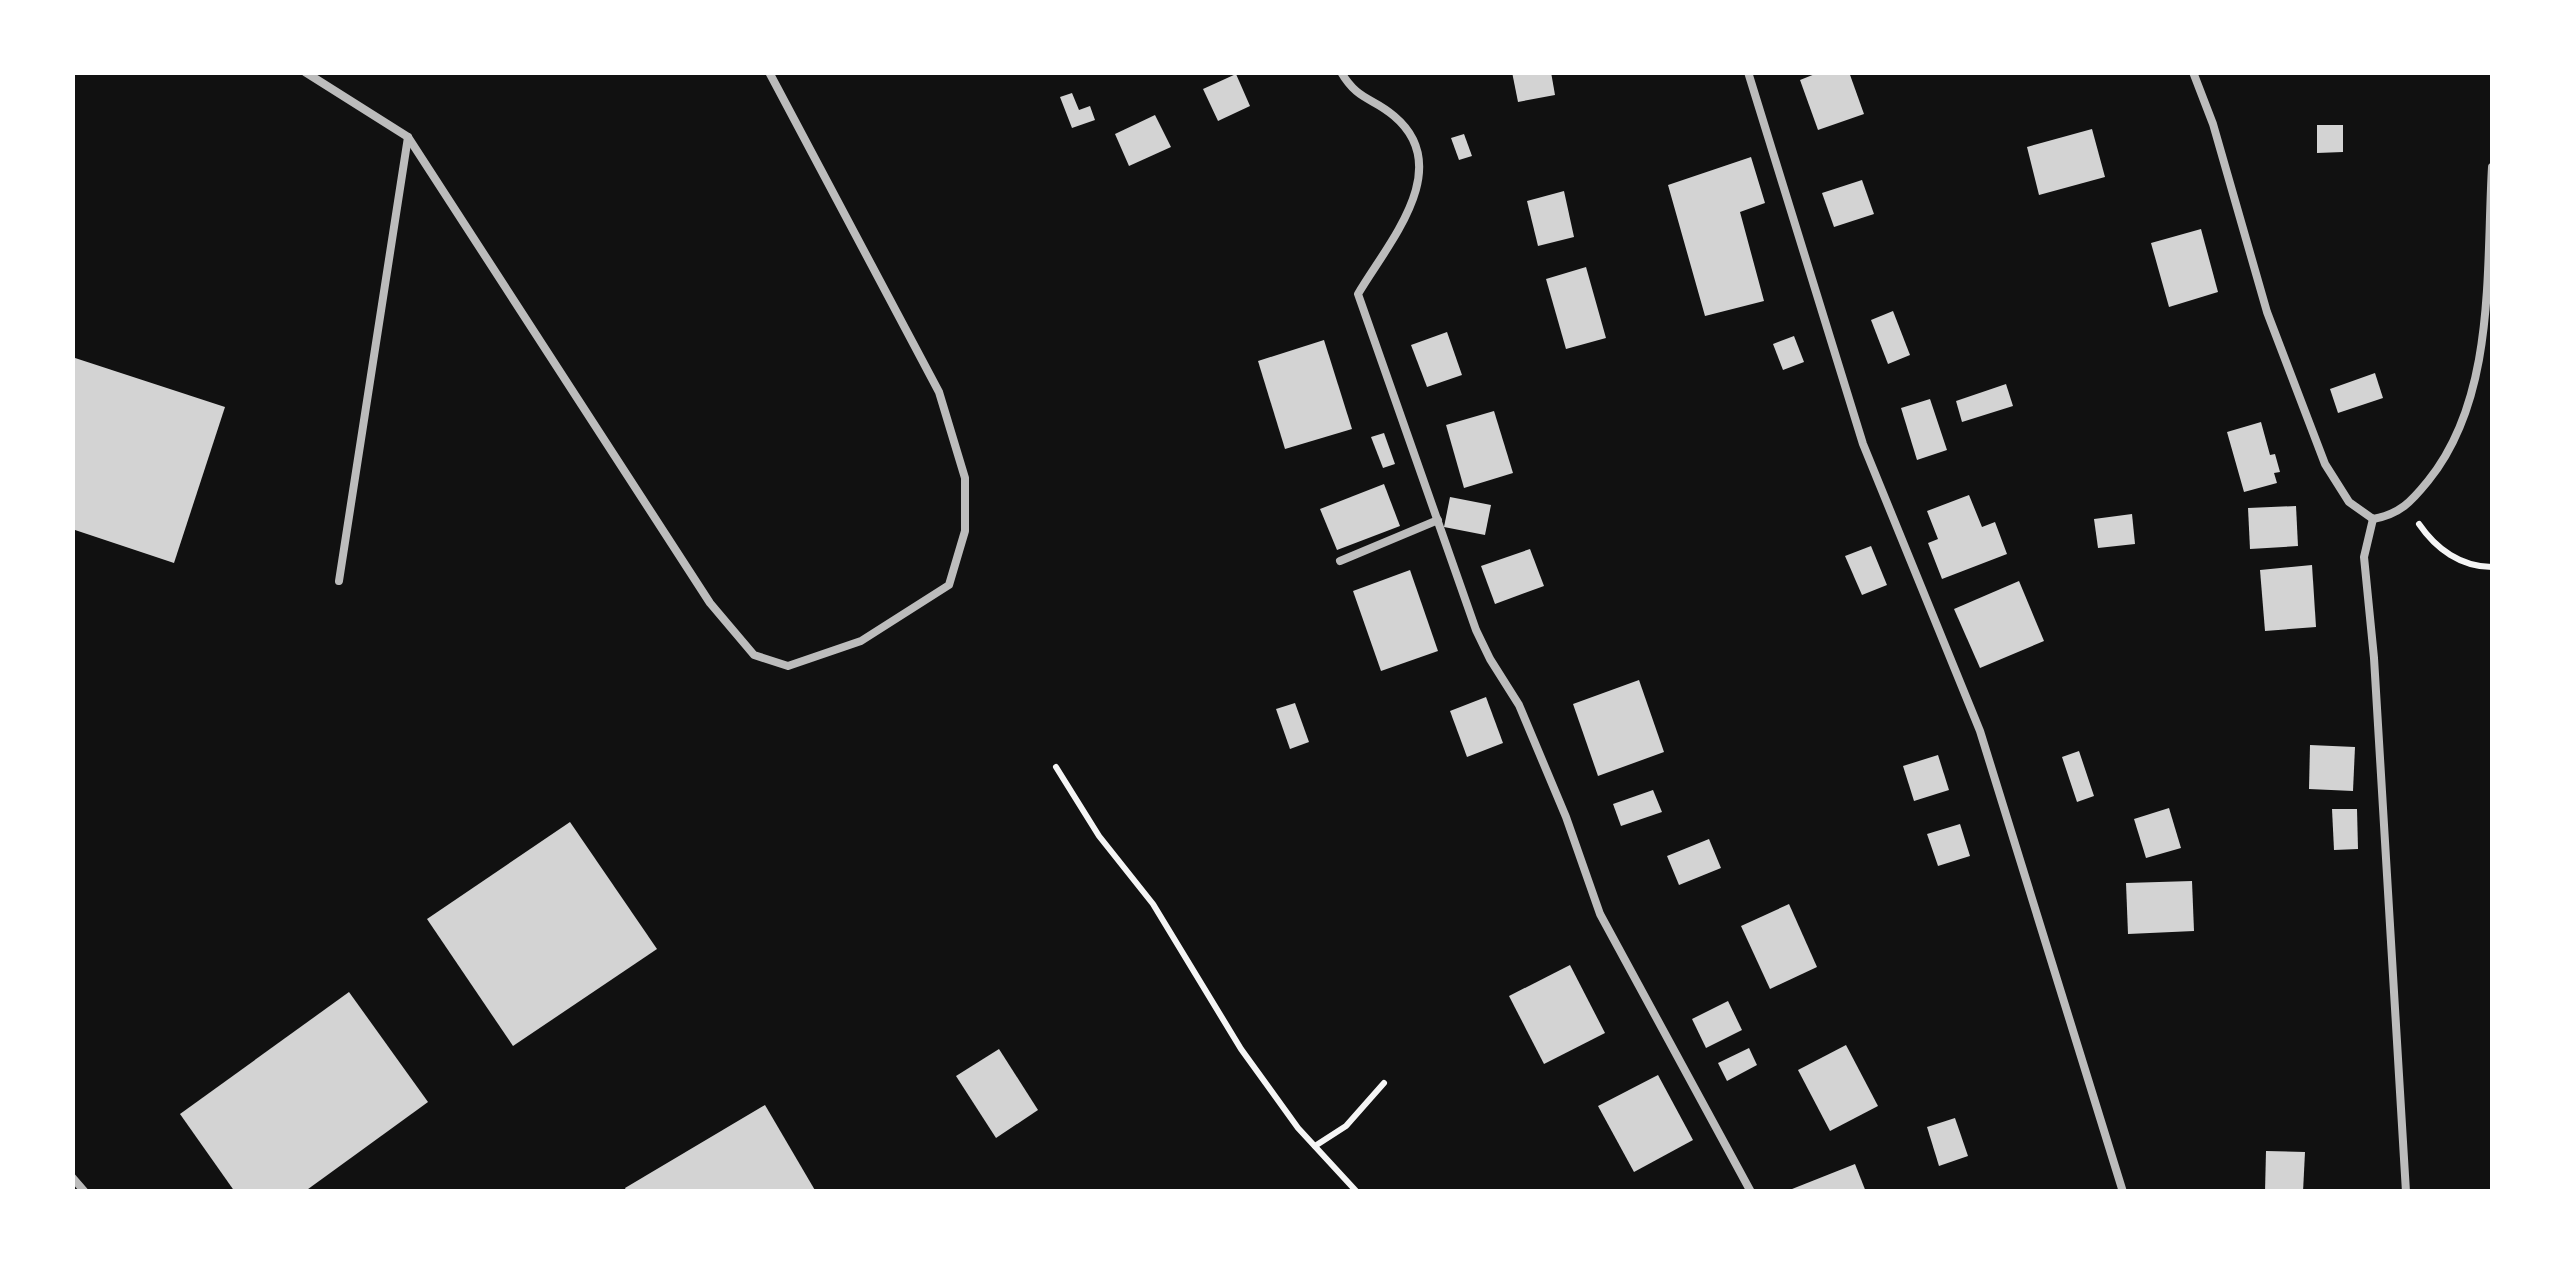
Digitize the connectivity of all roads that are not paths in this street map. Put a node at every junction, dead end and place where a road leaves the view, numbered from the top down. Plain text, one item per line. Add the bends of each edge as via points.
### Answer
1 (306, 72) edge
2 (770, 72) edge
3 (1342, 72) edge
4 (1748, 72) edge
5 (2193, 72) edge
6 (408, 136) junction
7 (2492, 167) edge
8 (2373, 519) junction
9 (1438, 520) junction
10 (1340, 562) dead end
11 (340, 581) dead end
12 (72, 1177) edge
13 (84, 1192) edge
14 (1751, 1192) edge
15 (2123, 1192) edge
16 (2406, 1192) edge

1 - 6 lane
2 - 6 lane via 938,392 965,478 964,530 949,586 861,641 788,666 754,655 710,603
3 - 9 lane via 1352,91 1394,115 1411,134 1422,164 1417,194 1358,294
4 - 15 lane via 1863,444 1980,731
5 - 8 lane via 2267,312 2325,464 2349,502
6 - 11 lane
7 - 8 lane via 2481,356 2466,414 2446,459 2408,506
8 - 16 lane via 2364,557
9 - 10 lane
9 - 14 lane via 1476,630 1519,705 1600,914
12 - 13 lane

